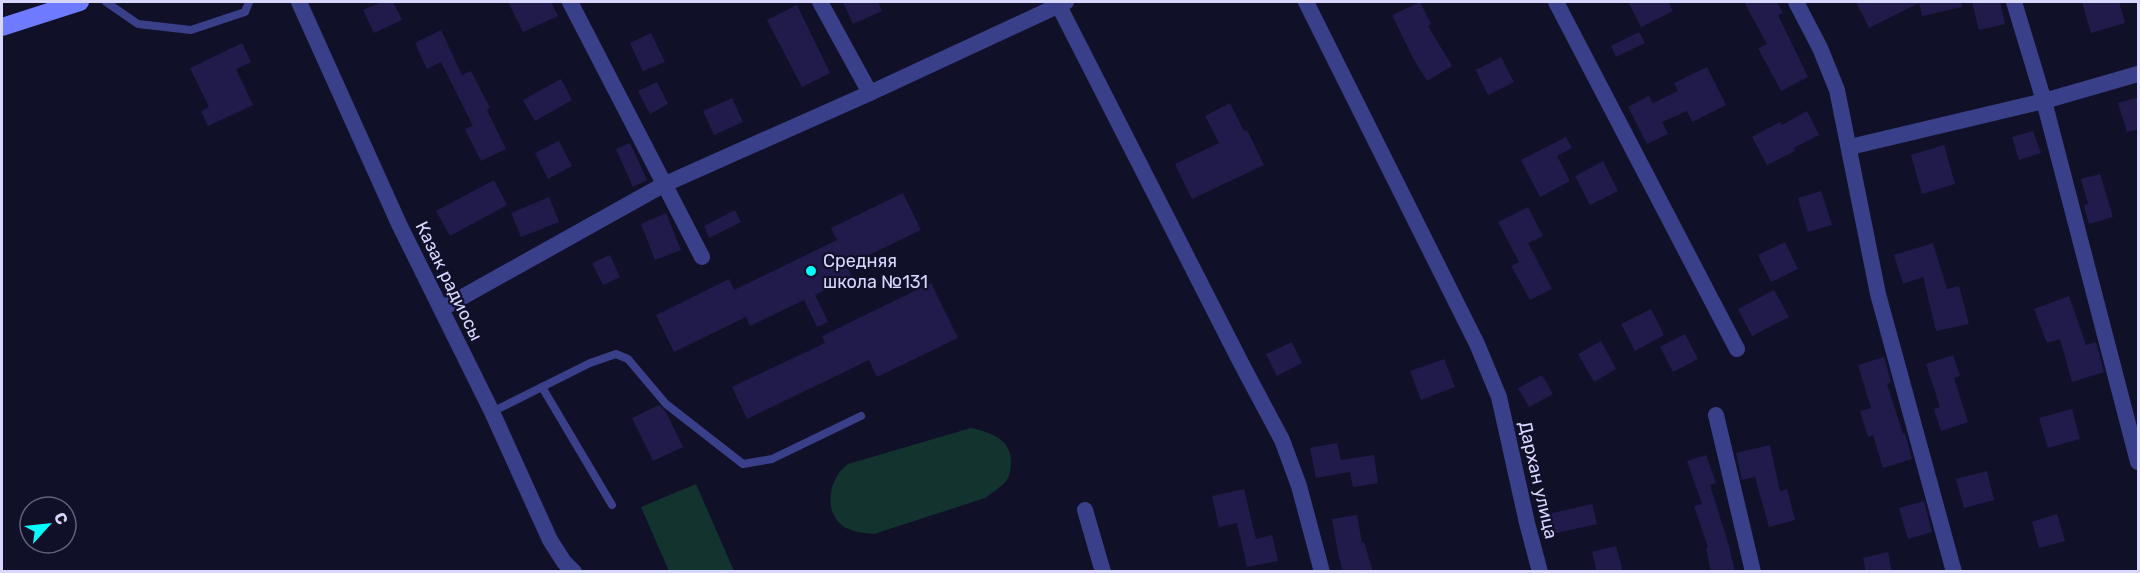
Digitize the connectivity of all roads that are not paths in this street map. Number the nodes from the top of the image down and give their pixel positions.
1 (80, 2) edge
2 (106, 2) edge
3 (249, 2) edge
4 (298, 2) edge
5 (570, 2) edge
6 (820, 2) edge
7 (1306, 2) edge
8 (1556, 2) edge
9 (1796, 2) edge
10 (2014, 2) edge
11 (1060, 3) edge
12 (2, 27) edge
13 (2139, 74) edge
14 (870, 93) junction
15 (2044, 101) junction
16 (1850, 147) junction
17 (663, 184) junction
18 (702, 257) dead end
19 (441, 309) junction
20 (1737, 349) dead end
21 (542, 387) junction
22 (492, 412) junction
23 (1716, 415) dead end
24 (861, 416) dead end
25 (2139, 462) edge
26 (612, 505) dead end
27 (1085, 510) dead end
28 (574, 572) edge
29 (1103, 572) edge
30 (1322, 572) edge
31 (1540, 572) edge
32 (1753, 572) edge
33 (1954, 572) edge

1 - 12 main road
2 - 3 lane
4 - 19 street, Казак радиосы
5 - 17 street
6 - 14 street
7 - 31 street, Дархан улица
8 - 20 street
9 - 16 street
10 - 15 street
11 - 14 street
11 - 30 street
13 - 15 street
14 - 17 street
15 - 16 street
15 - 25 street
16 - 33 street
17 - 18 street
17 - 19 street
19 - 22 street, Казак радиосы
21 - 22 lane
21 - 24 lane
21 - 26 lane
22 - 28 street, Казак радиосы
23 - 32 street
27 - 29 street

